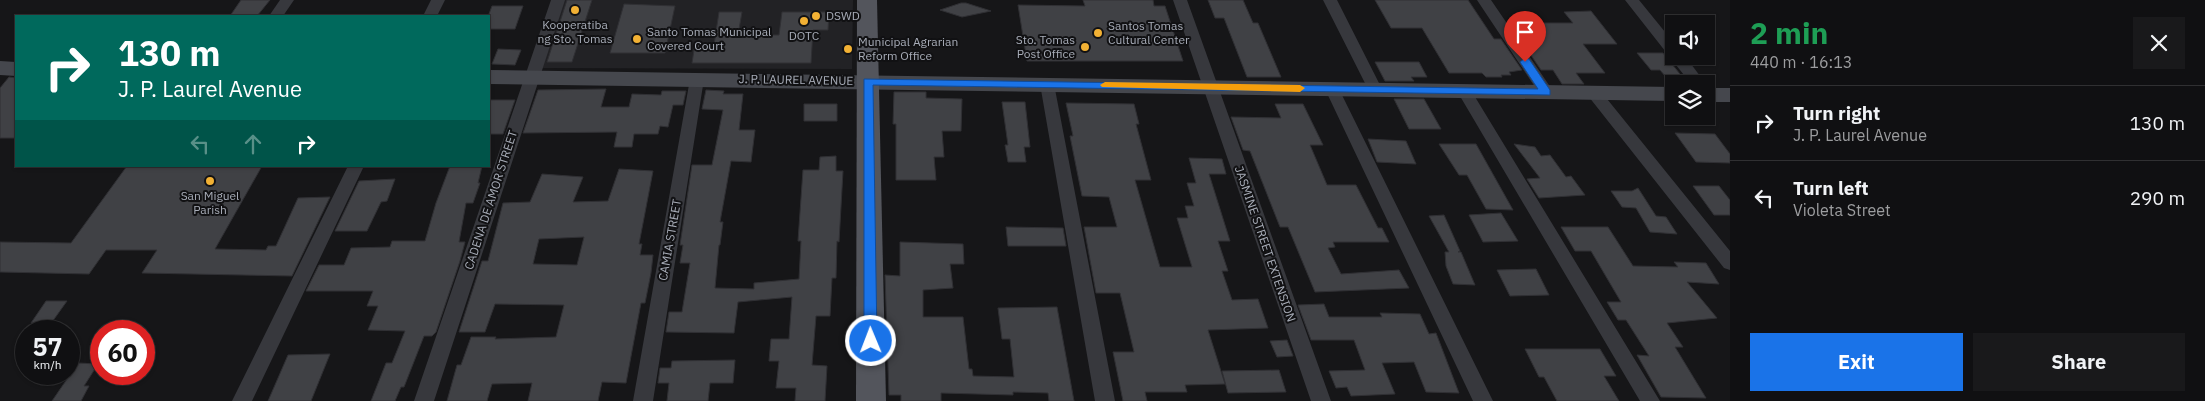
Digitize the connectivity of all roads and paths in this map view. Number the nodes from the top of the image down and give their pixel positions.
1 (287, 0) edge
2 (438, 0) edge
3 (558, 0) edge
4 (867, 0) edge
5 (1180, 0) edge
6 (1330, 0) edge
7 (1484, 0) edge
8 (1632, 0) edge
9 (277, 15) edge
10 (430, 15) edge
11 (1665, 42) edge
12 (1684, 65) edge
13 (0, 68) edge
14 (15, 69) edge
15 (1692, 75) edge
16 (490, 77) edge
17 (532, 78) junction
18 (697, 79) junction
19 (868, 81) junction
20 (1047, 84) junction
21 (1210, 87) junction
22 (1332, 89) junction
23 (1375, 89) junction
24 (1464, 91) junction
25 (1546, 92) junction
26 (1594, 93) junction
27 (1715, 93) edge
28 (1665, 94) edge
29 (1730, 95) edge
30 (356, 167) edge
31 (1730, 263) edge
32 (242, 401) edge
33 (424, 401) edge
34 (643, 401) edge
35 (871, 401) edge
36 (1105, 401) edge
37 (1321, 401) edge
38 (1483, 401) edge
39 (1650, 401) edge

1 - 9 street
2 - 10 street
3 - 17 street, CADENA DE AMOR STREET
4 - 19 main road
5 - 21 street, JASMINE STREET EXTENSION
6 - 23 street
7 - 25 street
8 - 11 street
12 - 15 street
13 - 14 street
16 - 17 street, J. P. LAUREL AVENUE
17 - 18 street, J. P. LAUREL AVENUE
17 - 33 street, CADENA DE AMOR STREET
18 - 19 street, J. P. LAUREL AVENUE
18 - 34 street, CAMIA STREET
19 - 20 street, J. P. LAUREL AVENUE
19 - 35 main road
20 - 21 street, J. P. LAUREL AVENUE
20 - 36 street
21 - 22 street, J. P. LAUREL AVENUE
21 - 37 street, JASMINE STREET EXTENSION
22 - 23 street, J. P. LAUREL AVENUE
22 - 38 street
23 - 24 street, J. P. LAUREL AVENUE
24 - 25 street, J. P. LAUREL AVENUE
24 - 39 street
25 - 26 street, J. P. LAUREL AVENUE
26 - 28 street, J. P. LAUREL AVENUE
26 - 31 street
27 - 29 street
30 - 32 street

